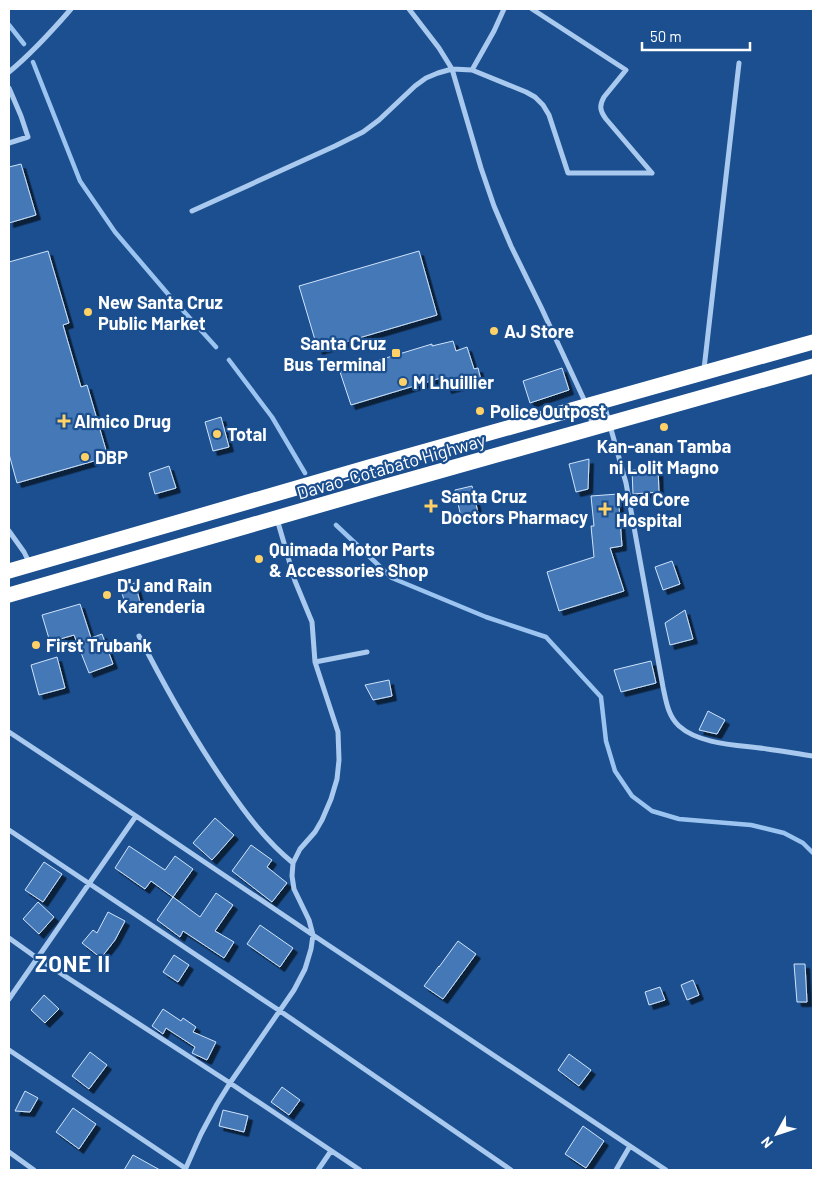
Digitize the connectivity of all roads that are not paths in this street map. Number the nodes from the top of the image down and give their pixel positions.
1 (71, 9) edge
2 (409, 9) edge
3 (504, 9) edge
4 (532, 9) edge
5 (739, 63) dead end
6 (452, 69) junction
7 (472, 70) junction
8 (9, 72) edge
9 (9, 88) edge
10 (9, 143) edge
11 (192, 211) dead end
12 (813, 342) edge
13 (813, 366) edge
14 (704, 372) junction
15 (604, 401) junction
16 (587, 406) junction
17 (610, 424) junction
18 (593, 429) junction
19 (276, 518) junction
20 (9, 531) edge
21 (148, 531) junction
22 (155, 553) junction
23 (60, 556) junction
24 (30, 564) junction
25 (9, 571) edge
26 (67, 579) junction
27 (9, 595) edge
28 (139, 636) dead end
29 (367, 652) dead end
30 (315, 662) junction
31 (9, 732) edge
32 (813, 756) edge
33 (136, 816) junction
34 (9, 830) edge
35 (293, 863) junction
36 (89, 884) junction
37 (313, 935) junction
38 (9, 938) edge
39 (37, 958) junction
40 (9, 999) edge
41 (280, 1011) junction
42 (9, 1050) edge
43 (230, 1083) junction
44 (630, 1146) junction
45 (331, 1151) junction
46 (9, 1152) edge
47 (185, 1169) edge
48 (34, 1170) edge
49 (318, 1170) edge
50 (360, 1170) edge
51 (511, 1170) edge
52 (616, 1170) edge
53 (666, 1170) edge

1 - 8 street
2 - 6 street
3 - 7 street
4 - 7 street
5 - 14 street
6 - 7 street
6 - 11 street
6 - 16 street
9 - 10 street
12 - 14 highway, Davao-Cotabato Highway
13 - 17 highway, Davao-Cotabato Highway
14 - 15 highway, Davao-Cotabato Highway
15 - 16 highway, Davao-Cotabato Highway
15 - 17 street
16 - 18 street
16 - 21 highway, Davao-Cotabato Highway
17 - 18 highway, Davao-Cotabato Highway
17 - 32 street
18 - 19 highway, Davao-Cotabato Highway
19 - 22 highway, Davao-Cotabato Highway
19 - 30 street
20 - 24 street
21 - 22 highway
21 - 23 highway, Davao-Cotabato Highway
22 - 26 highway, Davao-Cotabato Highway
23 - 24 highway, Davao-Cotabato Highway
23 - 26 highway
24 - 25 highway, Davao-Cotabato Highway
26 - 27 highway, Davao-Cotabato Highway
28 - 35 street
29 - 30 street
30 - 35 street
31 - 33 street
33 - 36 street
33 - 37 street
34 - 36 street
35 - 37 street
36 - 39 street
36 - 41 street
37 - 41 street
37 - 44 street
38 - 39 street
39 - 40 street
39 - 43 street
41 - 43 street
41 - 51 street
42 - 47 street
43 - 45 street
43 - 47 street
44 - 52 street
44 - 53 street
45 - 49 street
45 - 50 street
46 - 48 street

